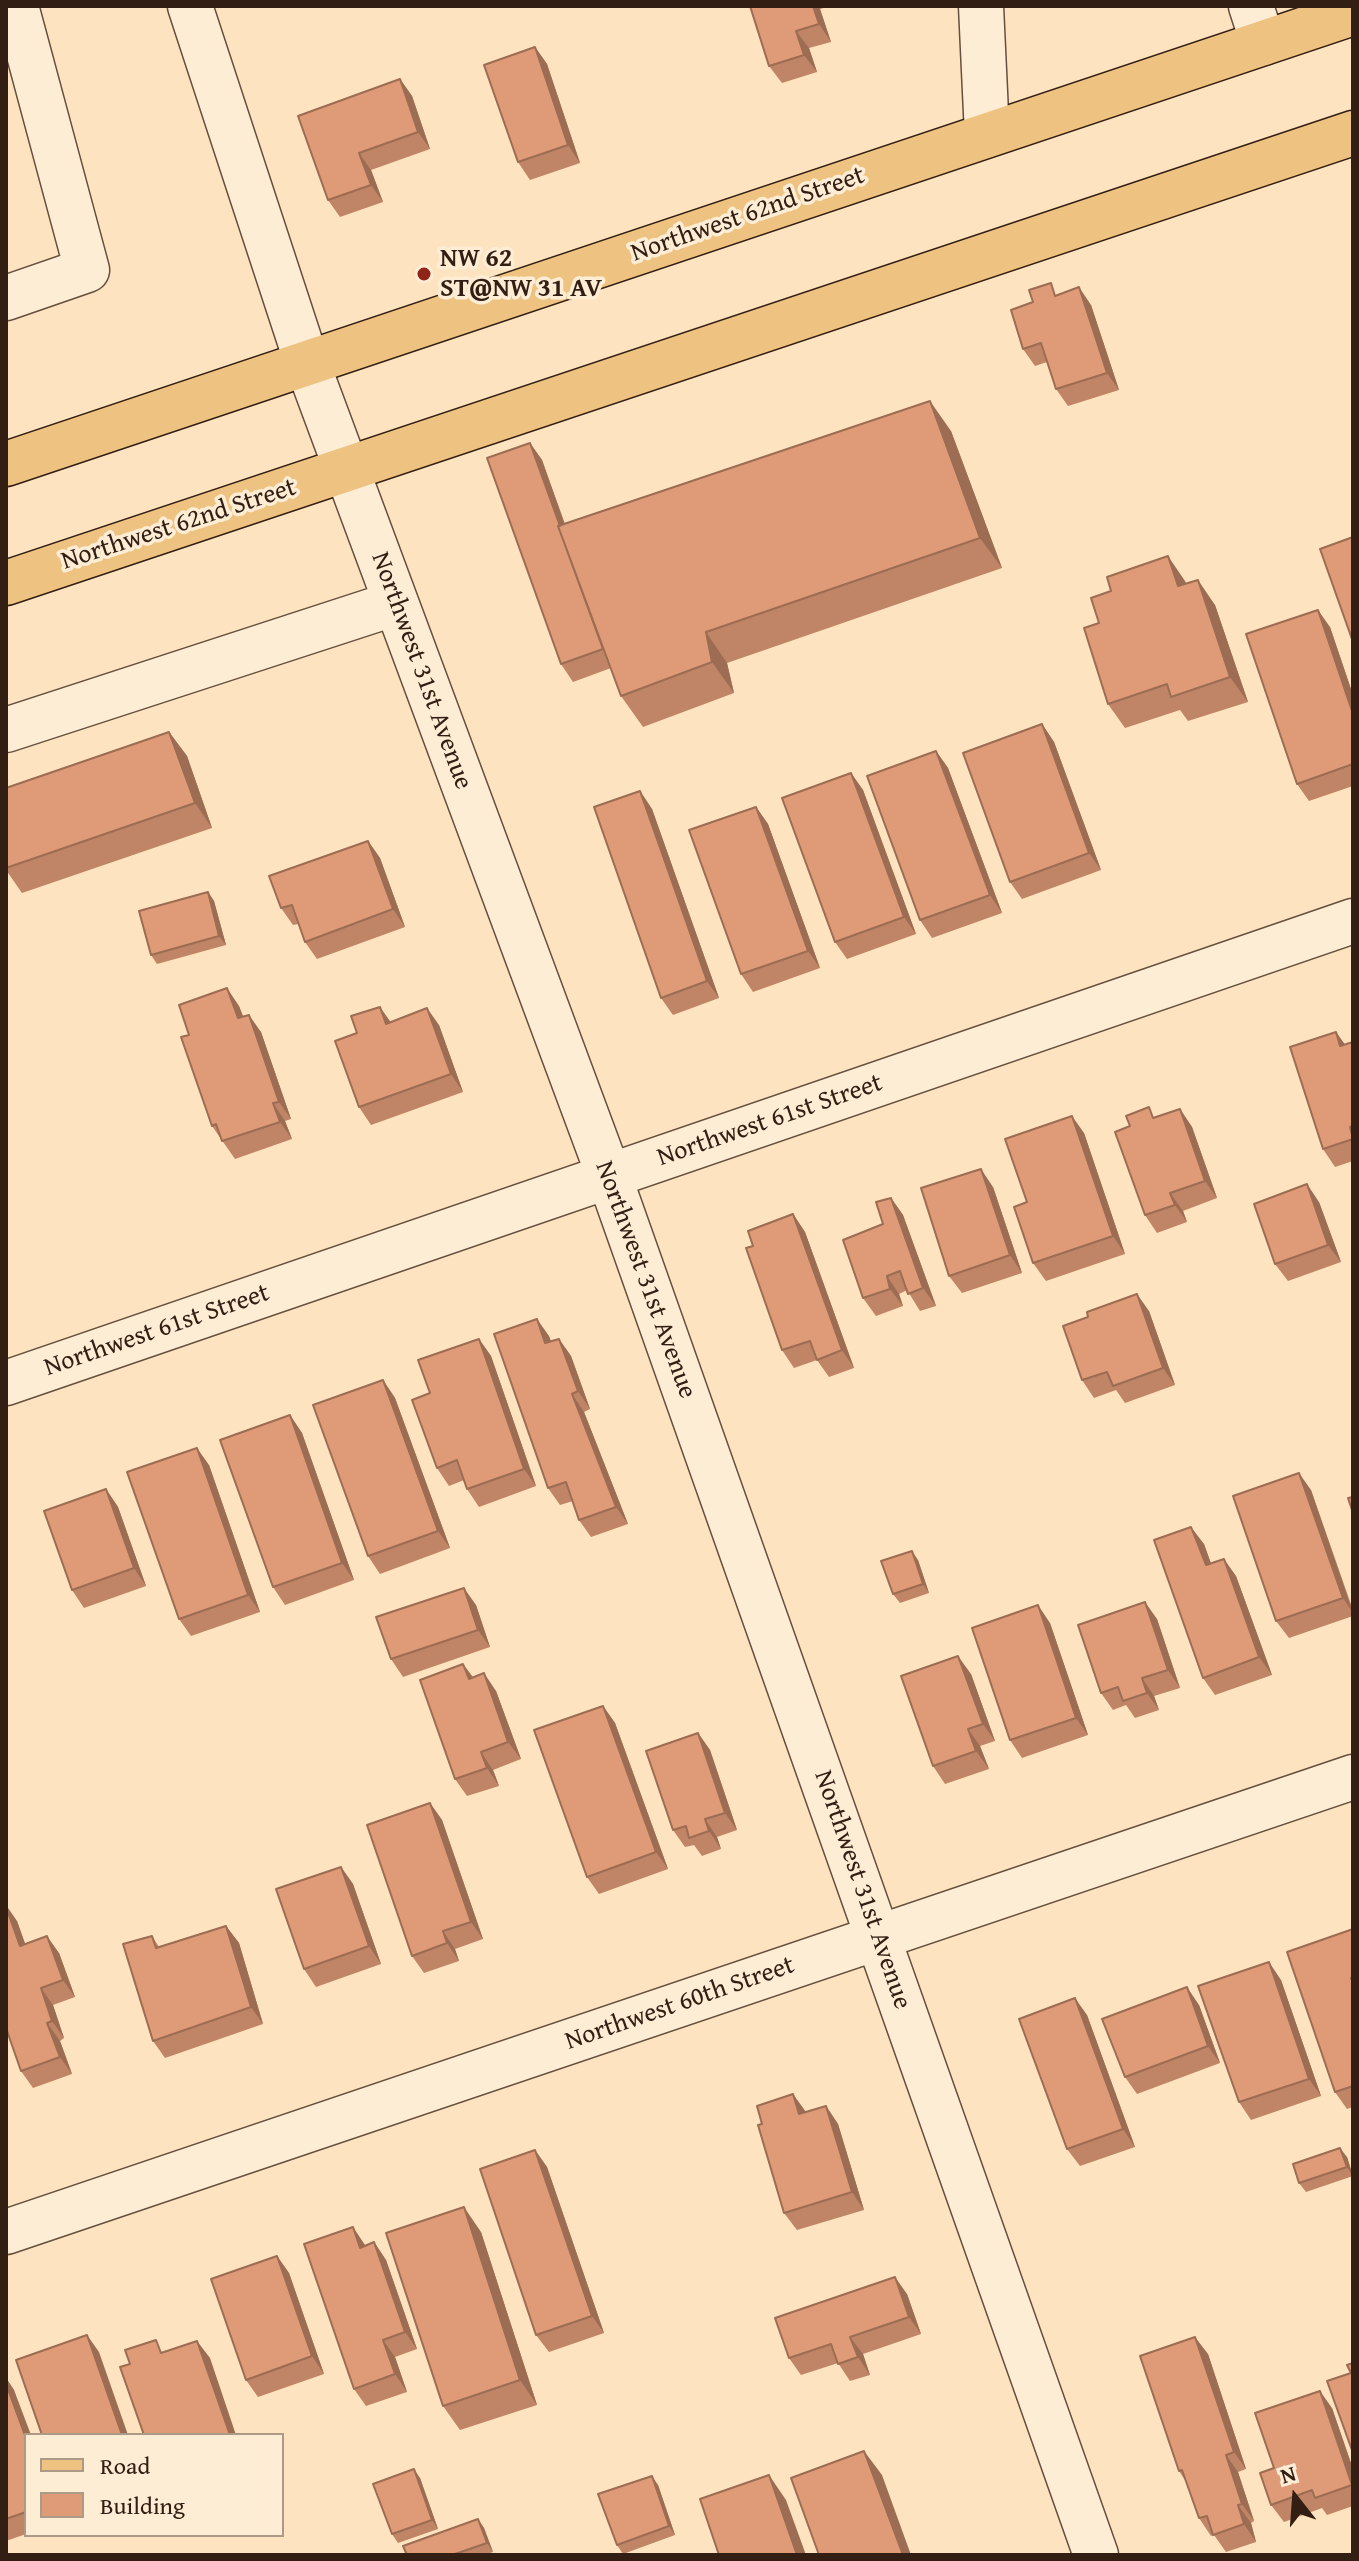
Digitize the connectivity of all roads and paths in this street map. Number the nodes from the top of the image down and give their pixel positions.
1 (16, 6) edge
2 (190, 6) edge
3 (981, 6) edge
4 (1353, 13) edge
5 (1257, 24) edge
6 (1353, 133) edge
7 (987, 135) junction
8 (6, 298) edge
9 (307, 363) junction
10 (6, 464) edge
11 (346, 469) junction
12 (6, 583) edge
13 (396, 603) junction
14 (6, 730) edge
15 (1353, 921) edge
16 (609, 1176) junction
17 (6, 1383) edge
18 (1353, 1777) edge
19 (878, 1937) junction
20 (6, 2232) edge
21 (1096, 2555) edge

1 - 8 street
2 - 9 street, Northwest 31st Avenue
3 - 7 street
4 - 5 main road, Northwest 62nd Street
5 - 7 main road, Northwest 62nd Street
6 - 11 main road, Northwest 62nd Street
7 - 9 main road, Northwest 62nd Street
9 - 10 main road, Northwest 62nd Street
9 - 11 street, Northwest 31st Avenue
11 - 12 main road, Northwest 62nd Street
11 - 13 street, Northwest 31st Avenue
13 - 14 street
13 - 16 street, Northwest 31st Avenue
15 - 16 street, Northwest 61st Street
16 - 17 street, Northwest 61st Street
16 - 19 street, Northwest 31st Avenue
18 - 19 street, Northwest 60th Street
19 - 20 street, Northwest 60th Street
19 - 21 street, Northwest 31st Avenue

